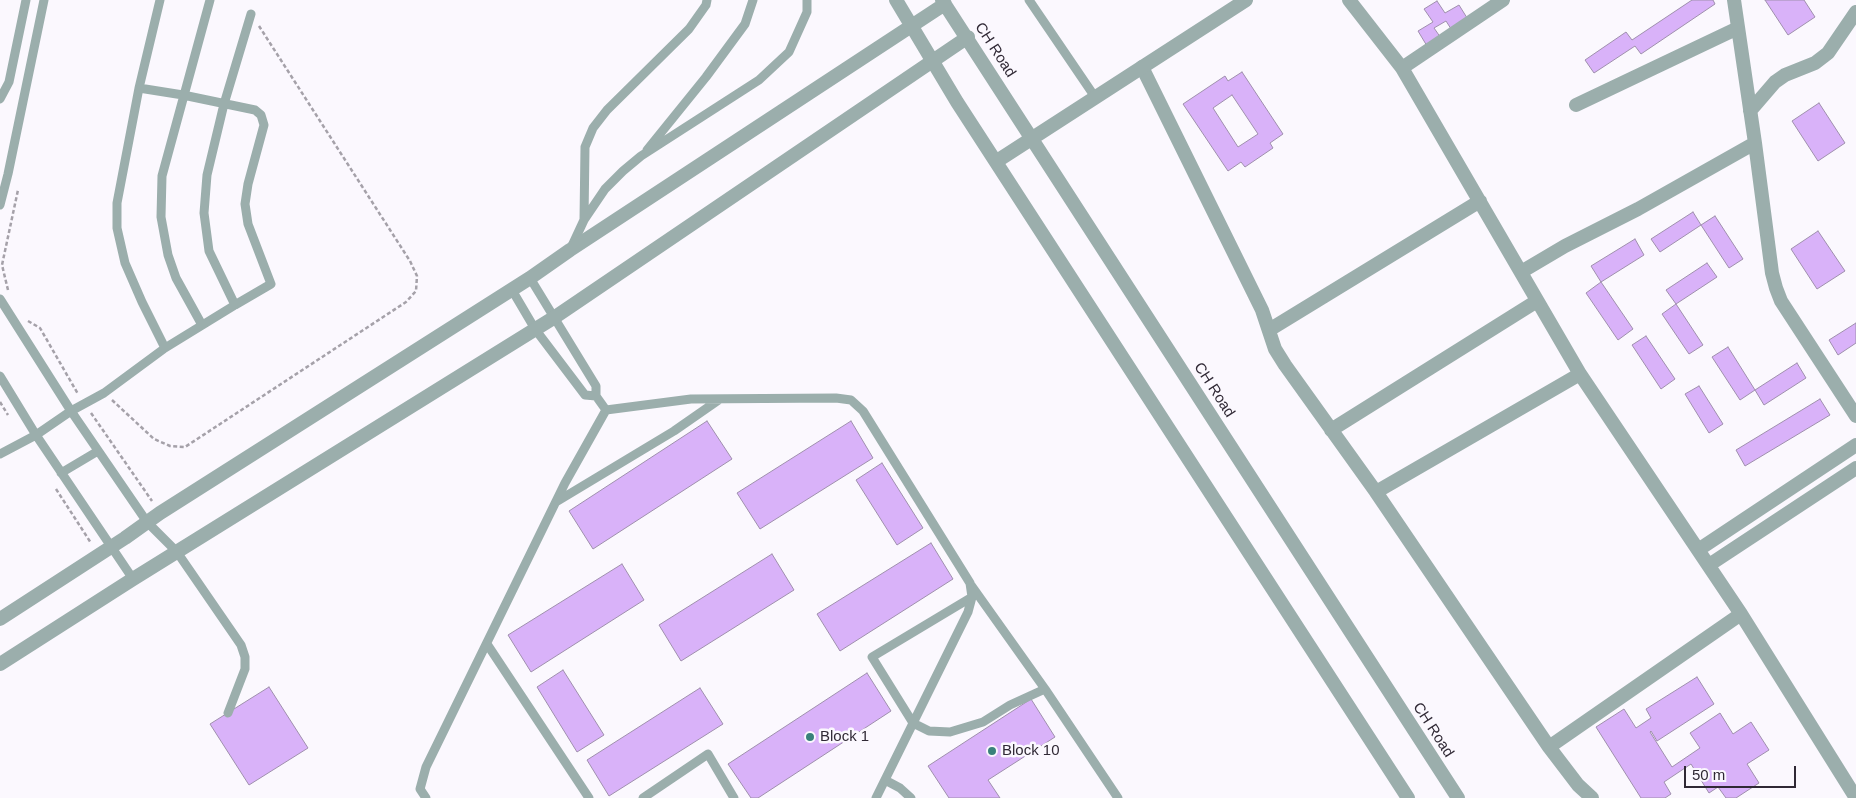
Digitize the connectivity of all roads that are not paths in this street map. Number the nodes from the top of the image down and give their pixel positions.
1 (26, 0) edge
2 (44, 0) edge
3 (160, 0) edge
4 (210, 0) edge
5 (707, 0) edge
6 (752, 0) edge
7 (807, 0) edge
8 (896, 0) edge
9 (1029, 0) edge
10 (1246, 0) edge
11 (1349, 0) edge
12 (1503, 0) edge
13 (1734, 0) edge
14 (943, 2) edge
15 (1856, 12) edge
16 (251, 14) road end
17 (912, 25) junction
18 (1738, 28) junction
19 (968, 37) junction
20 (931, 62) junction
21 (1142, 67) junction
22 (1402, 68) junction
23 (139, 88) junction
24 (184, 95) junction
25 (1096, 97) junction
26 (0, 99) edge
27 (224, 104) junction
28 (1576, 105) dead end
29 (1750, 112) junction
30 (1032, 138) junction
31 (1755, 143) junction
32 (641, 156) junction
33 (997, 161) junction
34 (1480, 201) junction
35 (0, 205) edge
36 (584, 220) junction
37 (570, 250) junction
38 (1521, 272) junction
39 (530, 278) junction
40 (512, 290) junction
41 (0, 299) edge
42 (1537, 301) junction
43 (234, 305) junction
44 (555, 317) junction
45 (202, 325) junction
46 (535, 329) junction
47 (1269, 330) junction
48 (165, 348) junction
49 (1580, 374) junction
50 (0, 376) edge
51 (596, 396) junction
52 (720, 399) junction
53 (606, 410) junction
54 (71, 411) junction
55 (1856, 416) edge
56 (1331, 430) junction
57 (36, 435) junction
58 (1856, 445) edge
59 (98, 451) junction
60 (0, 454) edge
61 (1856, 468) edge
62 (61, 473) junction
63 (1376, 492) junction
64 (556, 502) junction
65 (147, 522) junction
66 (112, 547) junction
67 (1698, 550) junction
68 (177, 552) junction
69 (1708, 565) junction
70 (132, 579) junction
71 (970, 583) junction
72 (972, 596) junction
73 (1741, 614) junction
74 (0, 619) edge
75 (488, 644) junction
76 (0, 664) edge
77 (1045, 689) junction
78 (228, 713) dead end
79 (913, 723) junction
80 (1549, 747) junction
81 (885, 780) junction
82 (426, 798) edge
83 (589, 798) edge
84 (643, 798) edge
85 (734, 798) edge
86 (876, 798) edge
87 (912, 798) edge
88 (1118, 798) edge
89 (1408, 798) edge
90 (1458, 798) edge
91 (1592, 798) edge
92 (1856, 798) edge

1 - 26 lane
2 - 35 lane
3 - 23 lane
4 - 24 lane
5 - 36 lane
6 - 32 lane
7 - 32 lane
8 - 17 street
9 - 25 lane
10 - 21 street
11 - 22 street
12 - 22 street
13 - 18 street
14 - 17 street
14 - 19 street, CH Road
15 - 29 street
16 - 27 lane
17 - 20 street
17 - 37 street
18 - 28 street
18 - 29 street
19 - 20 street
19 - 30 street, CH Road
20 - 33 street
20 - 44 street
21 - 25 street
21 - 47 street
22 - 34 street
23 - 24 lane
23 - 48 lane
24 - 27 lane
24 - 45 lane
25 - 30 street
27 - 43 lane
27 - 43 lane
29 - 31 street
30 - 33 street
30 - 90 street, CH Road
31 - 38 street
31 - 55 street
32 - 36 lane
33 - 89 street
34 - 38 street
34 - 47 street
36 - 37 lane
37 - 39 street
38 - 42 street
39 - 40 street
39 - 44 lane
40 - 46 lane
40 - 65 street
41 - 54 lane
42 - 49 street
42 - 56 street
43 - 45 lane
44 - 46 street
44 - 51 lane
45 - 48 lane
46 - 51 lane
46 - 68 street
47 - 56 street
48 - 54 lane
49 - 63 street
49 - 67 street
50 - 57 lane
51 - 53 lane
52 - 53 lane
52 - 64 lane
52 - 71 lane
53 - 64 lane
54 - 57 lane
54 - 59 lane
56 - 63 street
57 - 60 lane
57 - 62 lane
58 - 67 street
59 - 62 lane
59 - 65 lane
61 - 69 street
62 - 66 lane
63 - 80 street
64 - 75 lane
65 - 66 street
65 - 68 lane
66 - 70 lane
66 - 74 street
67 - 69 street
68 - 70 street
68 - 78 lane
69 - 73 street
70 - 76 street
71 - 72 lane
71 - 77 lane
72 - 79 lane
72 - 79 lane
73 - 80 street
73 - 92 street
75 - 82 lane
75 - 83 lane
77 - 79 lane
77 - 88 lane
79 - 81 lane
80 - 91 street
81 - 86 lane
81 - 87 lane
84 - 85 lane

